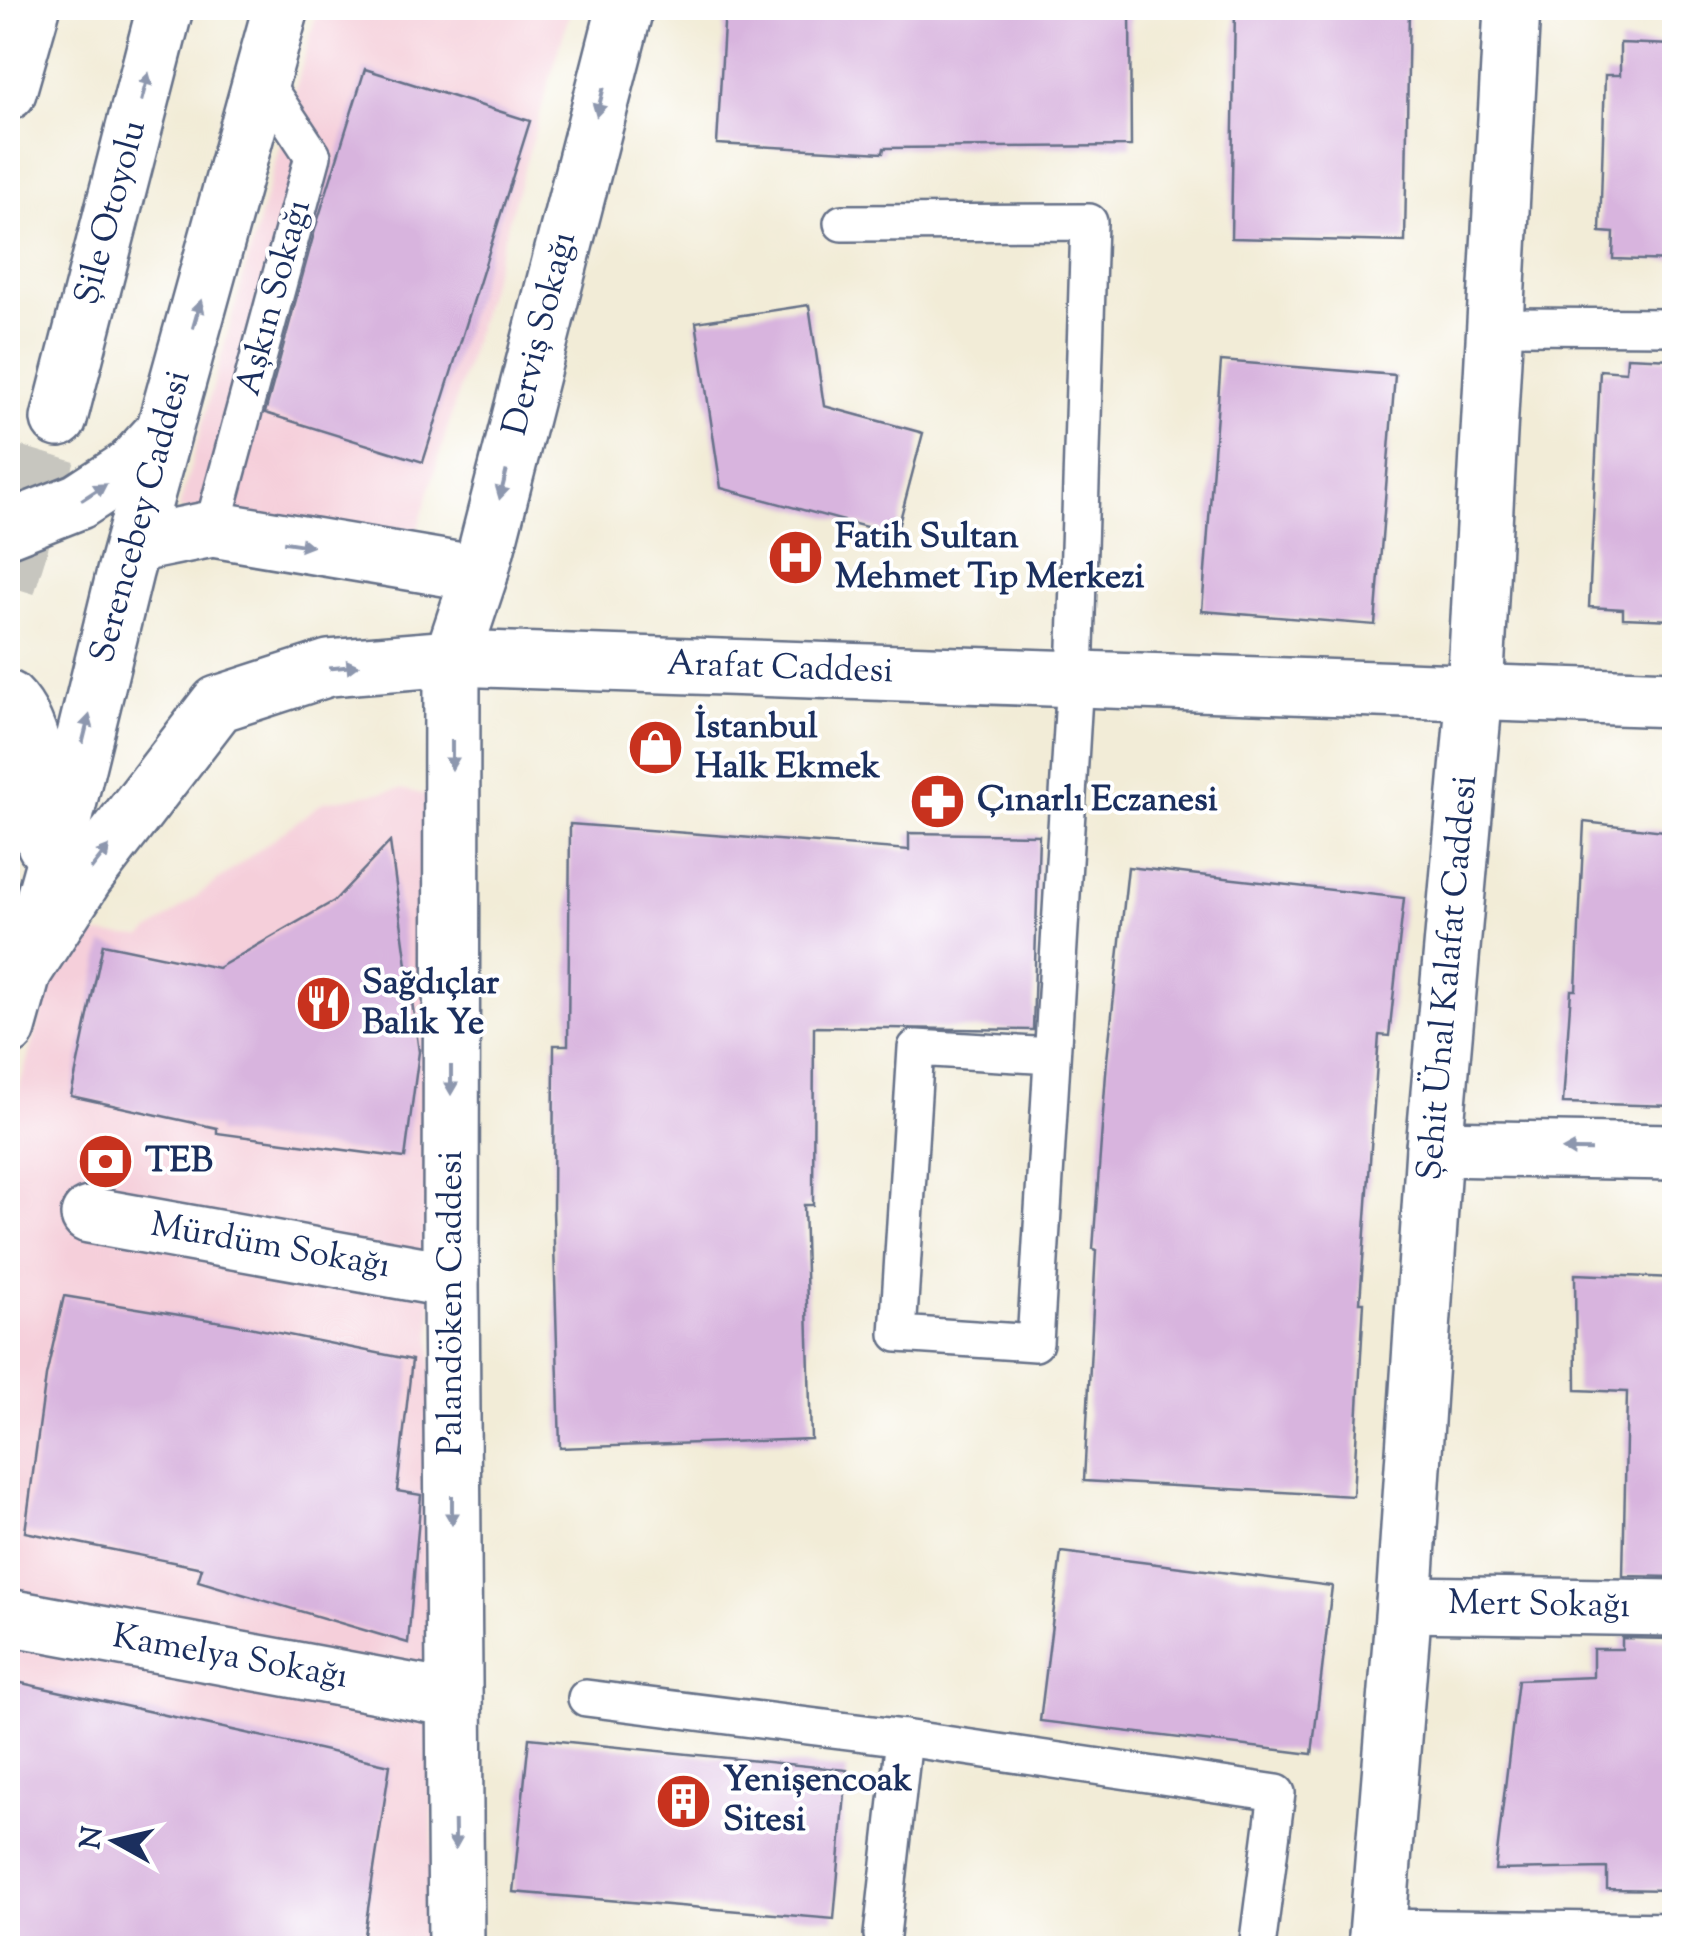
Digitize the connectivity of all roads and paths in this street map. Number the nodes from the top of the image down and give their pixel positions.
1 (32, 8) edge
2 (165, 8) edge
3 (281, 8) edge
4 (625, 8) edge
5 (1512, 8) edge
6 (262, 79) junction
7 (8, 92) edge
8 (842, 222) dead end
9 (1495, 326) junction
10 (1674, 326) edge
11 (58, 419) tunnel mouth
12 (165, 430) junction
13 (8, 529) edge
14 (212, 529) junction
15 (133, 545) junction
16 (480, 574) junction
17 (452, 658) junction
18 (1075, 679) junction
19 (1474, 692) junction
20 (8, 699) edge
21 (1674, 699) edge
22 (46, 892) junction
23 (26, 968) junction
24 (8, 1028) edge
25 (1052, 1056) junction
26 (1434, 1148) junction
27 (1674, 1152) edge
28 (89, 1215) dead end
29 (451, 1280) junction
30 (1404, 1604) junction
31 (1674, 1608) edge
32 (8, 1617) edge
33 (586, 1698) dead end
34 (453, 1699) junction
35 (904, 1738) junction
36 (882, 1935) dead end
37 (1674, 1941) edge
38 (1376, 1943) edge
39 (456, 1948) edge
40 (1257, 1948) edge

1 - 7 main road
11 -> 2 main road, Şile Otoyolu
3 - 6 main road, Serencebey Caddesi
4 -> 16 main road, Derviş Sokağı
5 - 9 main road, Şehit Ünal Kalafat Caddesi
12 -> 6 main road, Serencebey Caddesi
6 - 14 lane, Aşkın Sokağı
8 - 18 lane
9 - 10 lane
9 - 19 main road, Şehit Ünal Kalafat Caddesi
13 -> 12 main road
12 - 15 main road, Serencebey Caddesi
14 - 15 main road
14 -> 16 main road
22 -> 15 main road, Serencebey Caddesi
16 - 17 main road, Derviş Sokağı
17 - 18 main road, Arafat Caddesi
23 -> 17 main road, Arafat Caddesi
17 -> 29 main road, Palandöken Caddesi
18 - 19 main road, Arafat Caddesi
18 - 25 lane
19 - 21 main road, Arafat Caddesi
19 - 26 main road, Şehit Ünal Kalafat Caddesi
20 - 22 main road
22 - 23 main road, Serencebey Caddesi
23 - 24 main road, Serencebey Caddesi
25 - 25 lane
27 -> 26 main road
26 - 30 main road, Şehit Ünal Kalafat Caddesi
28 - 29 main road, Mürdüm Sokağı
29 -> 34 main road, Palandöken Caddesi
30 - 31 main road, Mert Sokağı
30 - 38 main road, Şehit Ünal Kalafat Caddesi
32 - 34 main road, Kamelya Sokağı
33 - 35 lane
34 -> 39 main road, Palandöken Caddesi
35 - 36 lane
35 - 40 lane
37 - 38 main road

